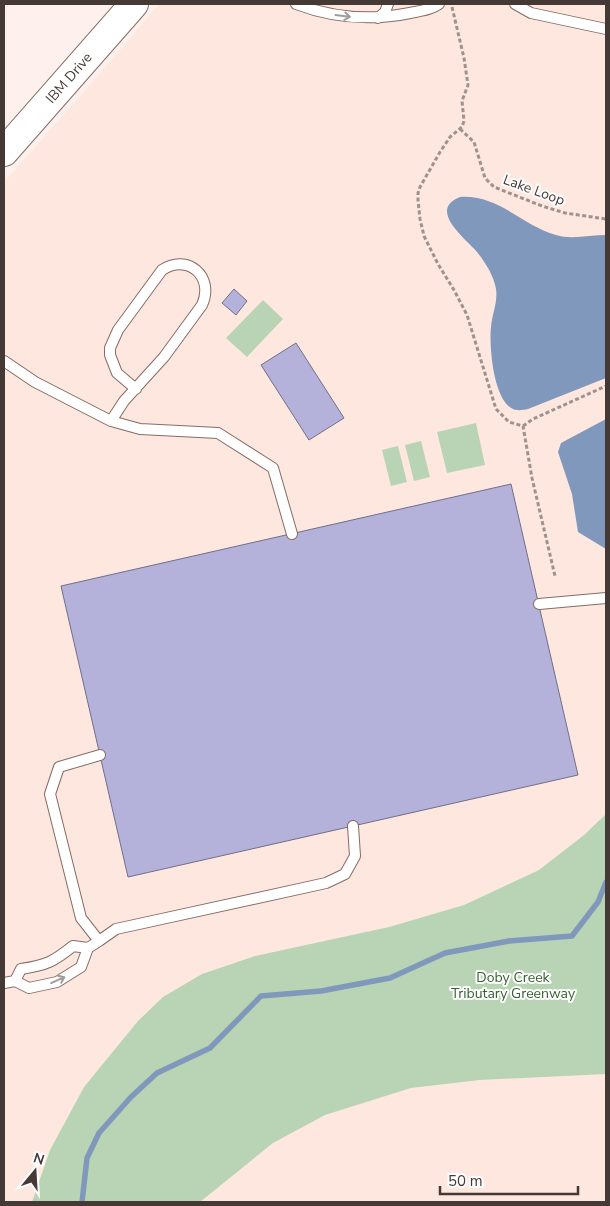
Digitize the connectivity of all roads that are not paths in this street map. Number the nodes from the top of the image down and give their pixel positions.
1 (134, 4) edge
2 (296, 4) edge
3 (388, 4) edge
4 (439, 4) edge
5 (514, 4) edge
6 (378, 18) junction
7 (606, 30) edge
8 (4, 152) edge
9 (4, 360) edge
10 (136, 389) junction
11 (112, 421) junction
12 (292, 534) dead end
13 (606, 598) edge
14 (539, 604) dead end
15 (100, 755) dead end
16 (353, 826) dead end
17 (99, 941) junction
18 (88, 948) junction
19 (15, 980) junction
20 (4, 982) edge

1 - 8 street, IBM Drive
2 -> 6 lane
3 - 6 lane
4 - 6 lane
5 - 7 lane
9 - 11 lane
10 - 10 lane
10 - 11 lane
11 - 12 lane
13 - 14 lane
15 - 17 lane
16 - 17 lane
17 - 18 lane
18 - 19 lane
19 -> 18 lane
19 - 20 lane

